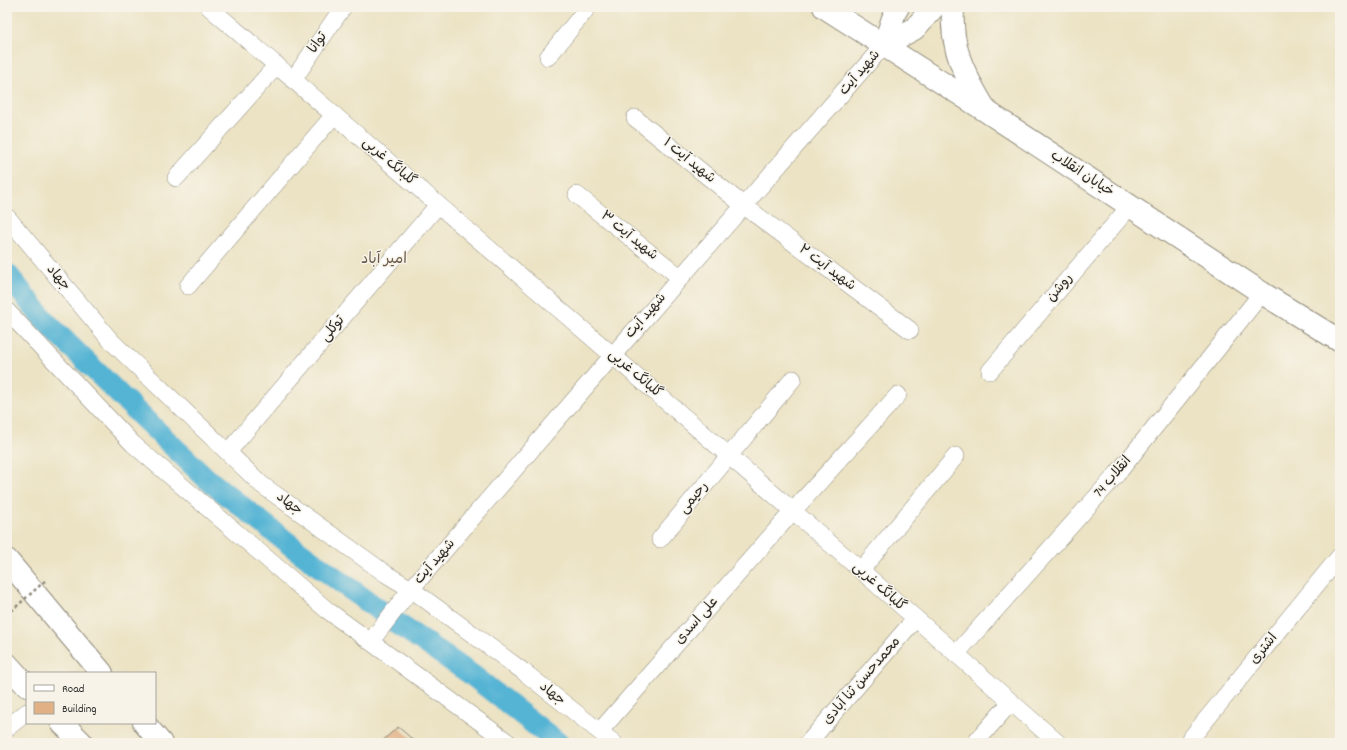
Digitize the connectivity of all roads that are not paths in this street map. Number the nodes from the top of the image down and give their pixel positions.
1 (209, 7) edge
2 (343, 7) edge
3 (588, 7) edge
4 (824, 7) edge
5 (898, 7) edge
6 (934, 7) edge
7 (953, 7) edge
8 (884, 45) junction
9 (548, 57) dead end
10 (277, 65) junction
11 (293, 80) junction
12 (986, 111) junction
13 (334, 115) junction
14 (635, 118) dead end
15 (176, 178) dead end
16 (577, 195) dead end
17 (438, 205) junction
18 (743, 205) junction
19 (1130, 206) junction
20 (7, 217) edge
21 (680, 277) junction
22 (188, 286) dead end
23 (1262, 293) junction
24 (7, 311) edge
25 (910, 330) dead end
26 (1340, 341) edge
27 (612, 355) junction
28 (990, 371) dead end
29 (792, 379) dead end
30 (898, 395) dead end
31 (228, 452) junction
32 (729, 456) junction
33 (956, 456) dead end
34 (793, 511) junction
35 (660, 539) dead end
36 (1340, 556) edge
37 (7, 560) edge
38 (861, 570) junction
39 (411, 589) junction
40 (915, 619) junction
41 (371, 641) junction
42 (956, 654) junction
43 (7, 664) edge
44 (101, 672) edge
45 (26, 685) edge
46 (1011, 702) junction
47 (26, 713) edge
48 (63, 724) edge
49 (145, 724) edge
50 (7, 728) edge
51 (600, 731) junction
52 (82, 743) edge
53 (161, 743) edge
54 (510, 743) edge
55 (614, 743) edge
56 (808, 743) edge
57 (975, 743) edge
58 (1058, 743) edge
59 (1188, 743) edge

1 - 10 street, گلبانگ غربی
2 - 11 street, توانا
3 - 9 street
4 - 8 main road, خیابان انقلاب
5 - 8 main road
6 - 8 main road
7 - 12 main road
8 - 12 main road, خیابان انقلاب
8 - 18 street, شهید آیت
10 - 11 street, گلبانگ غربی
10 - 15 street
11 - 13 street, گلبانگ غربی
12 - 19 main road, خیابان انقلاب
13 - 17 street, گلبانگ غربی
13 - 22 street
14 - 18 street, شهید آیت ۱
16 - 21 street, شهید آیت ۳
17 - 27 street, گلبانگ غربی
17 - 31 street, توکلی
18 - 21 street, شهید آیت
18 - 25 street, شهید آیت ۲
19 - 23 main road, خیابان انقلاب
19 - 28 street, روشن
20 - 31 street, جهاد
21 - 27 street, شهید آیت
23 - 26 main road, خیابان انقلاب
23 - 42 street, انقلاب 74
24 - 41 street
27 - 32 street, گلبانگ غربی
27 - 39 street, شهید آیت
29 - 32 street, رحیمی
30 - 34 street, علی اسدی
31 - 39 street, جهاد
32 - 34 street, گلبانگ غربی
32 - 35 street, رحیمی
33 - 38 street
34 - 38 street, گلبانگ غربی
34 - 51 street, علی اسدی
36 - 59 street, اشتری
37 - 44 main road
38 - 40 street, گلبانگ غربی
39 - 41 street, شهید آیت
39 - 51 street, جهاد
40 - 42 street, گلبانگ غربی
40 - 56 street, محمدحسن ثنا آبادی
41 - 54 street
42 - 46 street, گلبانگ غربی
43 - 45 main road
46 - 57 street
46 - 58 street, گلبانگ غربی
47 - 50 street
48 - 52 main road
49 - 53 main road
51 - 55 street, جهاد

